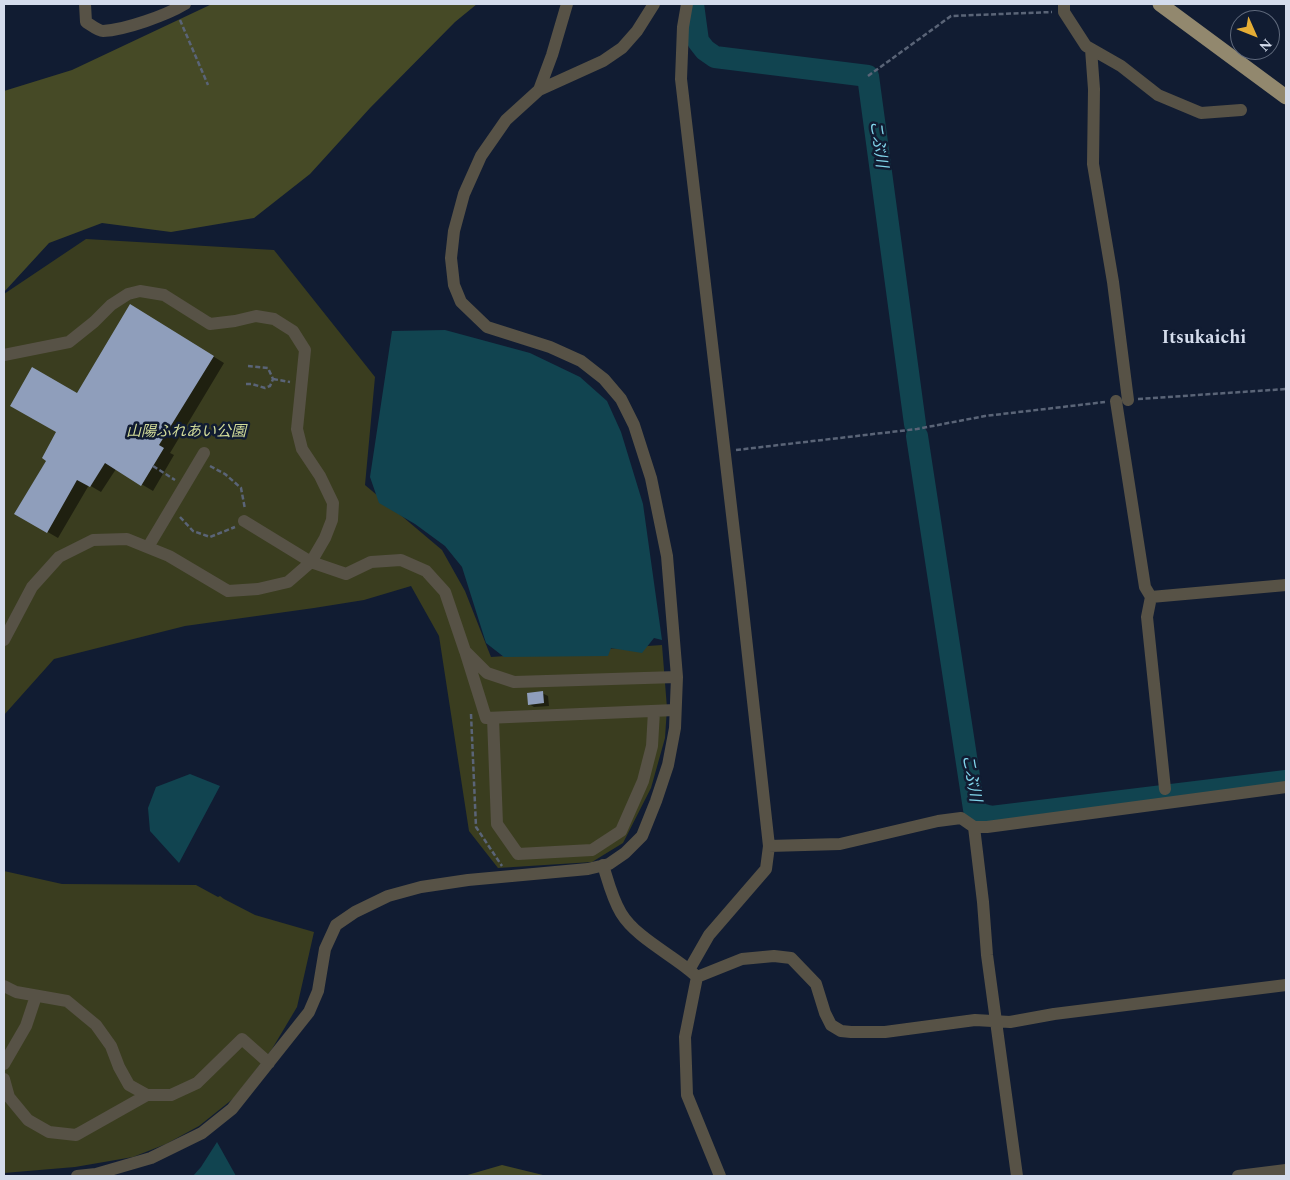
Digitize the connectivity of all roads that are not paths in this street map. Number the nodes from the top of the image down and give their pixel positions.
1 (85, 4) edge
2 (566, 4) edge
3 (654, 4) edge
4 (686, 4) edge
5 (1160, 4) edge
6 (180, 7) edge
7 (1064, 8) edge
8 (1091, 49) junction
9 (539, 90) junction
10 (1286, 97) edge
11 (1241, 110) dead end
12 (4, 355) edge
13 (202, 457) road end
14 (244, 522) road end
15 (148, 547) junction
16 (311, 562) junction
17 (1286, 585) edge
18 (1151, 598) junction
19 (4, 640) edge
20 (466, 651) junction
21 (677, 677) junction
22 (675, 710) junction
23 (654, 711) junction
24 (493, 718) junction
25 (1286, 787) edge
26 (1165, 789) dead end
27 (974, 827) junction
28 (769, 846) junction
29 (518, 854) junction
30 (603, 865) junction
31 (521, 876) junction
32 (693, 974) junction
33 (1286, 985) edge
34 (4, 986) edge
35 (36, 996) junction
36 (995, 1020) junction
37 (269, 1063) junction
38 (4, 1064) edge
39 (4, 1079) edge
40 (148, 1095) junction
41 (1286, 1170) edge
42 (77, 1176) edge
43 (720, 1176) edge
44 (1017, 1176) edge
45 (1238, 1176) edge

1 - 6 street
2 - 9 street
3 - 9 street
4 - 28 street
5 - 10 main road
7 - 8 street
8 - 11 street
8 - 18 street
9 - 21 street
12 - 16 street
13 - 15 street
14 - 16 street
15 - 16 street
15 - 19 street
16 - 20 street
17 - 18 street
18 - 26 street
20 - 21 street
20 - 24 street
21 - 22 street
22 - 23 street
22 - 30 street
23 - 24 street
23 - 29 street
24 - 29 street
25 - 27 street
27 - 28 street
27 - 36 street
28 - 32 street
29 - 31 street
30 - 31 street
30 - 32 street
31 - 37 street
32 - 36 street
32 - 43 street
33 - 36 street
34 - 35 street
35 - 38 street
35 - 40 street
36 - 44 street
37 - 40 street
37 - 42 street
39 - 40 street
41 - 45 street

